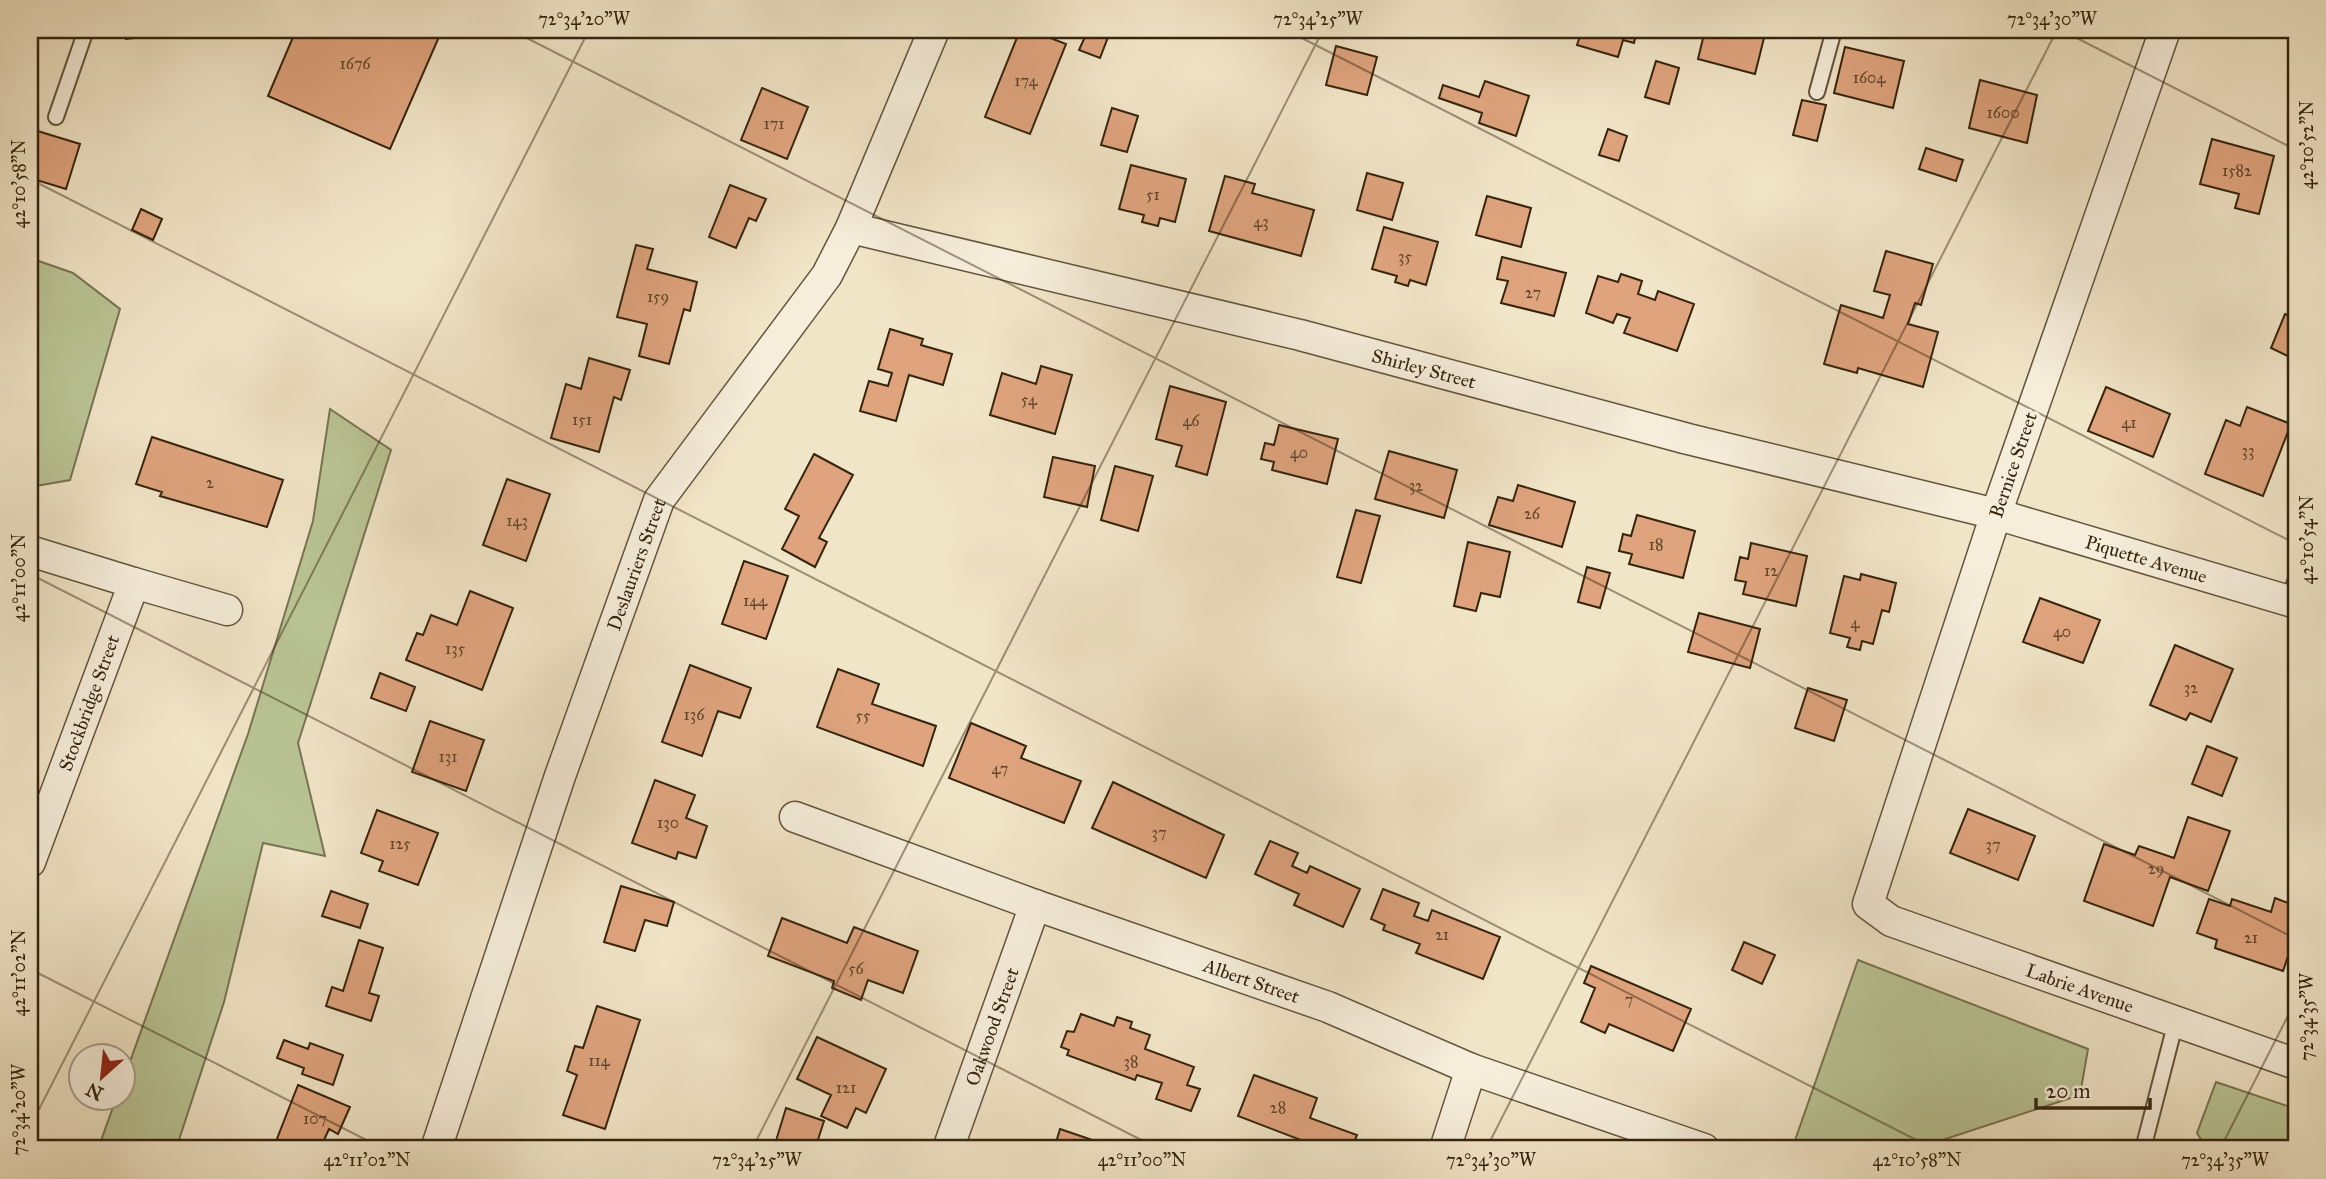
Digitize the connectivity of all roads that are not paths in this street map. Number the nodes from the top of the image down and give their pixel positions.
1 (86, 30) edge
2 (934, 30) edge
3 (1834, 30) edge
4 (2165, 30) edge
5 (1817, 92) dead end
6 (56, 117) dead end
7 (852, 228) junction
8 (1996, 514) junction
9 (30, 551) edge
10 (134, 583) junction
11 (2293, 595) edge
12 (227, 610) dead end
13 (795, 817) dead end
14 (30, 862) edge
15 (1868, 904) joint
16 (1035, 905) junction
17 (2176, 1021) junction
18 (2296, 1064) edge
19 (1471, 1069) junction
20 (436, 1149) edge
21 (948, 1149) edge
22 (1445, 1149) edge
23 (1704, 1149) edge
24 (2143, 1149) edge

1 - 6 lane
2 - 7 street, Deslauriers Street
3 - 5 lane
4 - 8 street, Bernice Street
7 - 8 street, Shirley Street
7 - 20 street, Deslauriers Street
8 - 11 street, Piquette Avenue
8 - 15 street, Bernice Street
9 - 10 street
10 - 12 street
10 - 14 street, Stockbridge Street
13 - 16 street, Albert Street
15 - 17 street, Labrie Avenue
16 - 19 street, Albert Street
16 - 21 street, Oakwood Street
17 - 18 street, Labrie Avenue
17 - 24 lane
19 - 22 street
19 - 23 street, Albert Street

